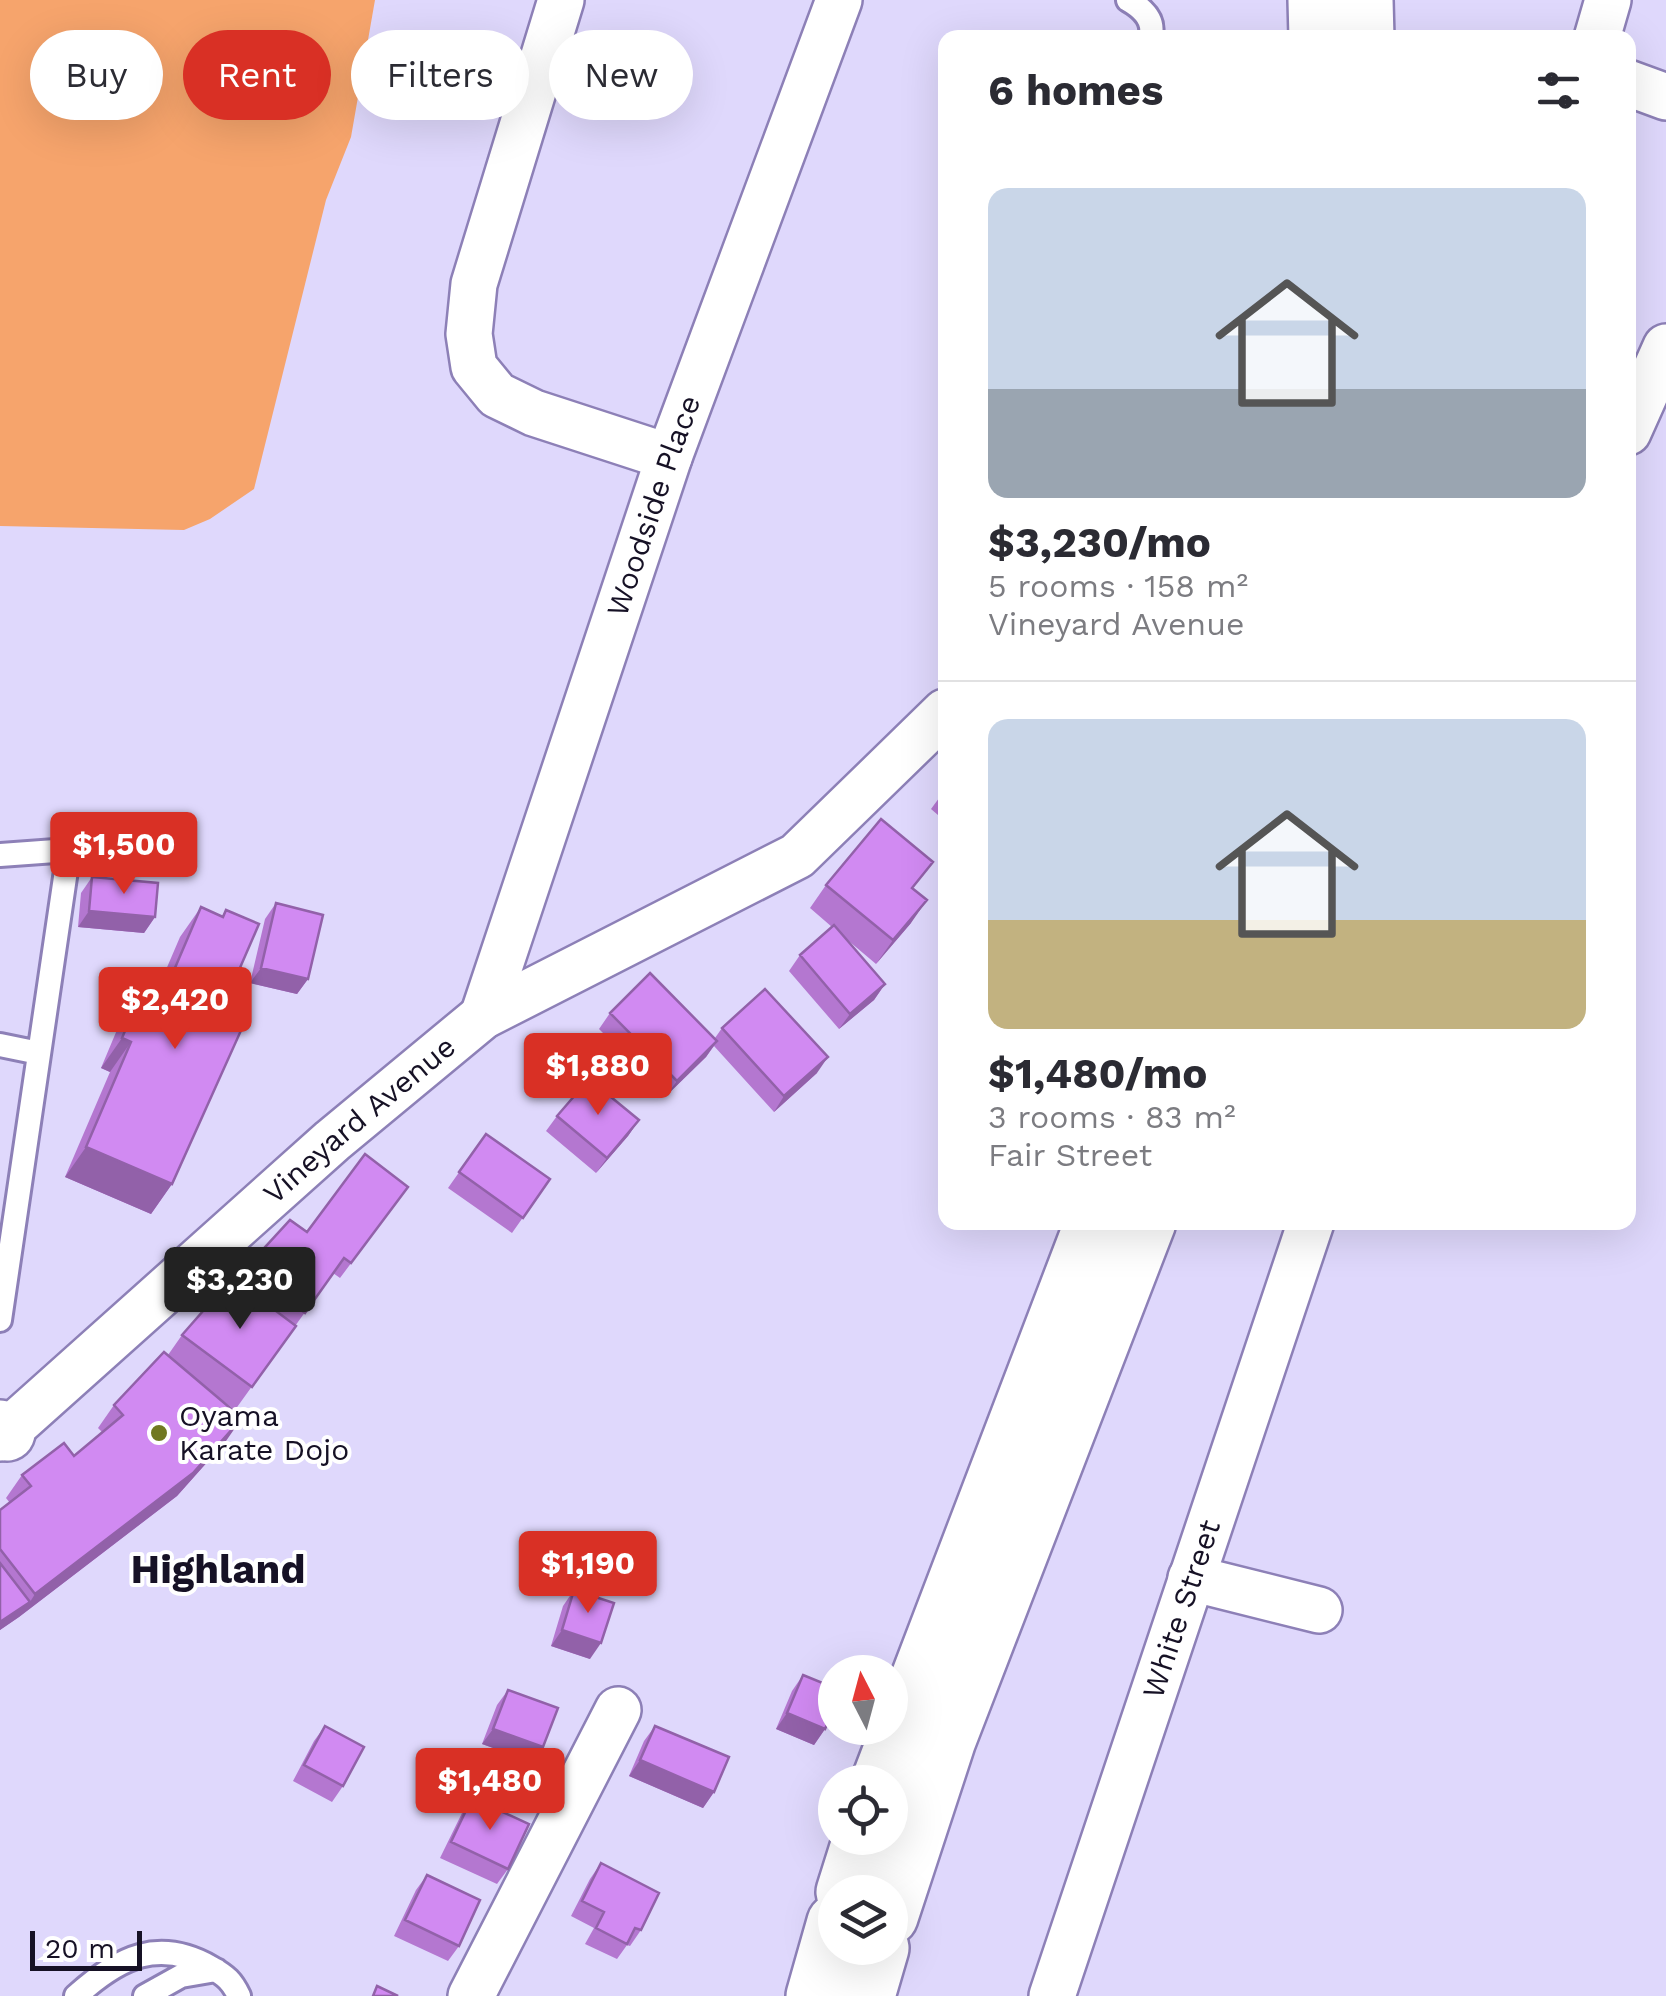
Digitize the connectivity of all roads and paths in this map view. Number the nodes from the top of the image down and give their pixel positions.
1 (561, 0) edge
2 (838, 0) edge
3 (1128, 0) edge
4 (1316, 0) edge
5 (1365, 0) edge
6 (1608, 0) edge
7 (1152, 30) edge
8 (1317, 30) edge
9 (1366, 30) edge
10 (1599, 30) edge
11 (1636, 86) edge
12 (1666, 96) edge
13 (1666, 347) edge
14 (1636, 414) edge
15 (669, 458) junction
16 (938, 719) edge
17 (0, 855) edge
18 (483, 1016) junction
19 (0, 1045) edge
20 (40, 1053) junction
21 (1090, 1230) edge
22 (1145, 1230) edge
23 (1308, 1230) edge
24 (0, 1320) edge
25 (2, 1433) edge
26 (1191, 1578) junction
27 (1319, 1610) dead end
28 (618, 1710) dead end
29 (885, 1765) edge
30 (904, 1875) edge
31 (823, 1965) edge
32 (876, 1965) edge
33 (216, 1970) junction
34 (76, 1996) edge
35 (145, 1996) edge
36 (239, 1996) edge
37 (470, 1996) edge
38 (814, 1996) edge
39 (868, 1996) edge
40 (1052, 1996) edge

1 - 15 street
2 - 15 street, Woodside Place
3 - 7 lane
4 - 8 highway
5 - 9 highway
6 - 10 street
11 - 12 street
13 - 14 street
15 - 18 street, Woodside Place
16 - 18 street, Vineyard Avenue
17 - 20 lane
18 - 25 street, Vineyard Avenue
19 - 20 lane
20 - 24 lane
21 - 29 highway
22 - 30 highway
23 - 26 street, White Street
26 - 27 street
26 - 40 street, White Street
28 - 37 street
31 - 38 highway
32 - 39 highway
33 - 34 lane
33 - 35 lane
33 - 36 lane

